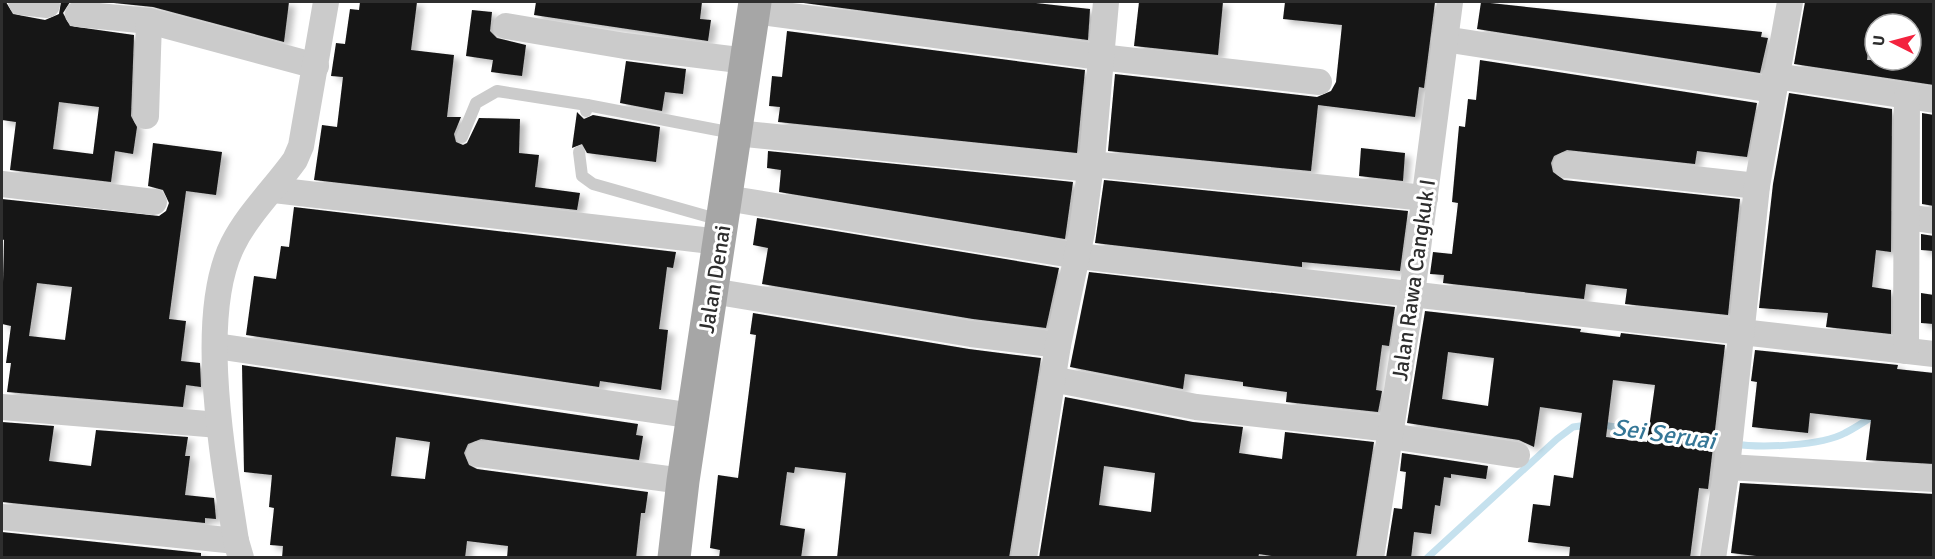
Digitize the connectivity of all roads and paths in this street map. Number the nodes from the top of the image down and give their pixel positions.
1 (21, 2) edge
2 (326, 2) edge
3 (1106, 2) edge
4 (1450, 2) edge
5 (1790, 2) edge
6 (47, 6) dead end
7 (755, 6) edge
8 (78, 15) dead end
9 (149, 21) junction
10 (506, 26) dead end
11 (1444, 39) junction
12 (1100, 57) junction
13 (747, 61) junction
14 (316, 66) junction
15 (1318, 82) dead end
16 (1774, 83) junction
17 (1907, 96) junction
18 (1934, 100) edge
19 (146, 116) dead end
20 (736, 133) junction
21 (462, 137) dead end
22 (579, 152) dead end
23 (1566, 165) dead end
24 (1090, 166) junction
25 (2, 184) edge
26 (1757, 186) junction
27 (274, 190) junction
28 (1425, 198) junction
29 (154, 202) dead end
30 (1907, 217) junction
31 (723, 220) junction
32 (1934, 221) edge
33 (1078, 256) junction
34 (712, 291) junction
35 (1412, 294) junction
36 (1741, 333) junction
37 (1058, 345) junction
38 (216, 346) junction
39 (1906, 351) junction
40 (1934, 354) edge
41 (1052, 379) junction
42 (2, 407) edge
43 (694, 416) junction
44 (219, 425) junction
45 (1390, 433) junction
46 (479, 454) dead end
47 (1517, 455) dead end
48 (1727, 463) junction
49 (1934, 479) edge
50 (683, 481) junction
51 (2, 517) edge
52 (238, 549) edge
53 (674, 558) edge
54 (1024, 558) edge
55 (1371, 558) edge
56 (1713, 558) edge

1 - 6 street
2 - 14 street
3 - 12 street
4 - 11 street, Jalan Rawa Cangkuk I
5 - 16 street
7 - 12 street
7 - 13 main road, Jalan Denai
8 - 9 street
9 - 14 street
9 - 19 street
10 - 13 street
11 - 16 street
11 - 28 street, Jalan Rawa Cangkuk I
12 - 15 street
12 - 24 street
13 - 20 main road, Jalan Denai
14 - 27 street
16 - 17 street
16 - 26 street
17 - 18 street
17 - 30 street
20 - 21 lane
20 - 24 street
20 - 31 main road, Jalan Denai
22 - 31 lane
23 - 26 street
24 - 28 street
24 - 33 street
25 - 29 street
26 - 36 street
27 - 31 street
27 - 38 street
28 - 35 street, Jalan Rawa Cangkuk I
30 - 32 street
30 - 39 street
31 - 33 street
31 - 34 main road, Jalan Denai
33 - 35 street
33 - 37 street
34 - 37 street
34 - 43 main road, Jalan Denai
35 - 36 street
35 - 45 street, Jalan Rawa Cangkuk I
36 - 39 street
36 - 48 street
37 - 41 street
38 - 43 street
38 - 44 street
39 - 40 street
41 - 45 street
41 - 54 street
42 - 44 street
43 - 50 main road, Jalan Denai
44 - 52 street
45 - 47 street
45 - 55 street, Jalan Rawa Cangkuk I
46 - 50 street
48 - 49 street
48 - 56 street
50 - 53 main road, Jalan Denai
51 - 52 street

